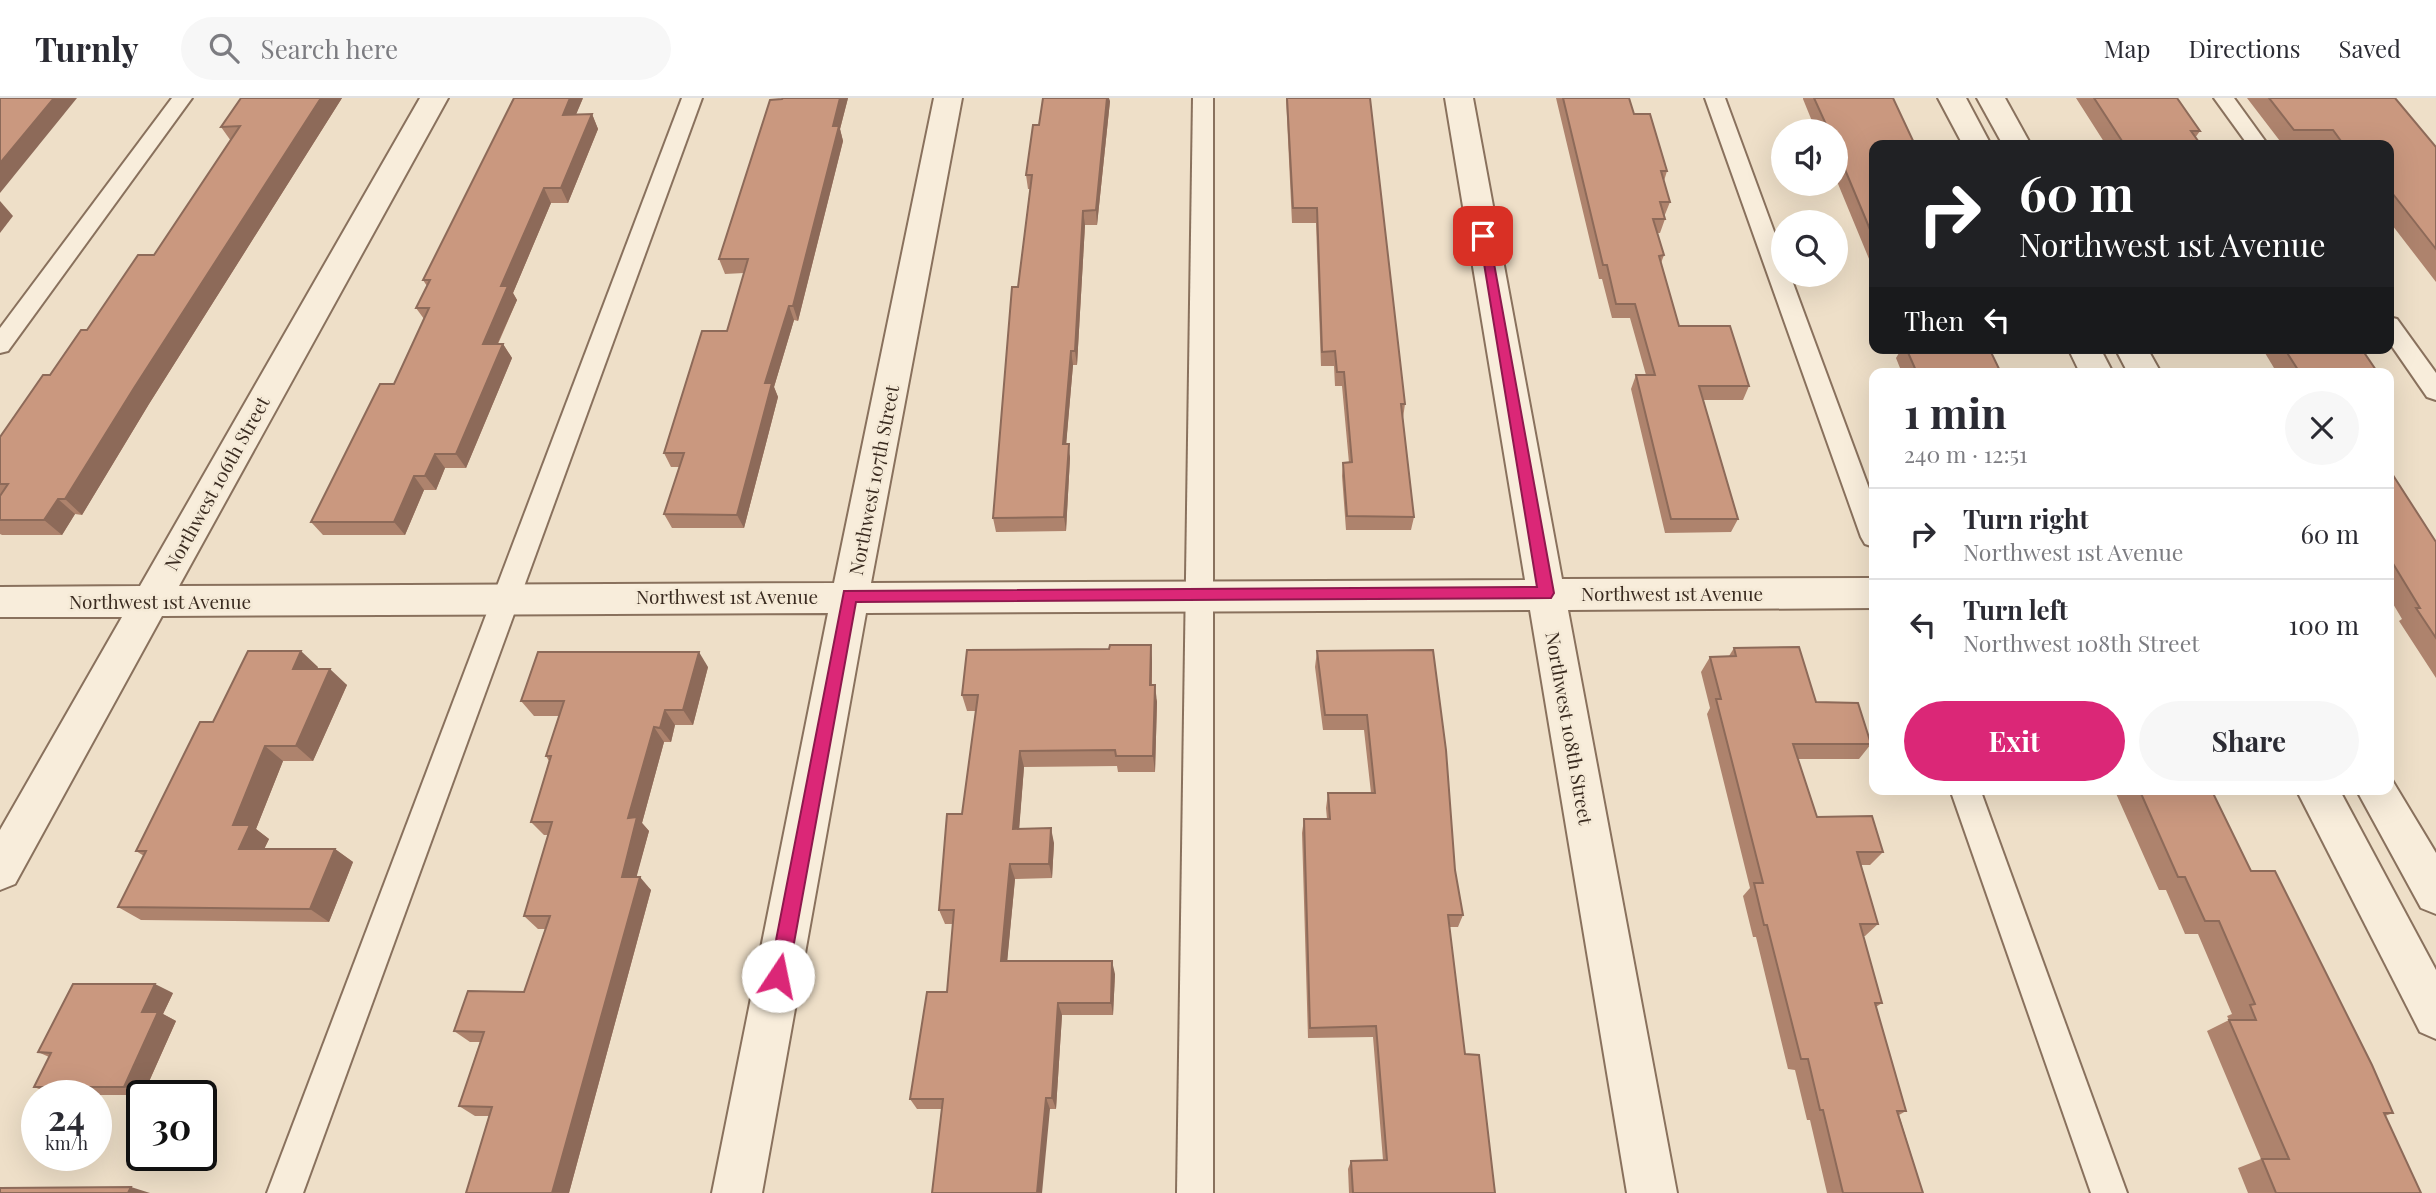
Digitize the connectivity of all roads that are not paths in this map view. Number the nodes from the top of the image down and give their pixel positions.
1 (182, 98) edge
2 (434, 98) edge
3 (692, 98) edge
4 (948, 98) edge
5 (1203, 98) edge
6 (1459, 98) edge
7 (1715, 98) edge
8 (1952, 98) edge
9 (1991, 98) edge
10 (2224, 98) edge
11 (1974, 140) edge
12 (2014, 140) edge
13 (2254, 140) edge
14 (2394, 332) edge
15 (0, 345) edge
16 (2436, 390) edge
17 (1869, 523) edge
18 (1546, 593) junction
19 (1869, 593) edge
20 (850, 596) junction
21 (1200, 596) junction
22 (508, 597) junction
23 (149, 601) junction
24 (0, 602) edge
25 (1967, 795) edge
26 (2320, 795) edge
27 (2380, 795) edge
28 (0, 870) edge
29 (2436, 894) edge
30 (2436, 1016) edge
31 (285, 1193) edge
32 (737, 1193) edge
33 (1195, 1193) edge
34 (1653, 1193) edge
35 (2109, 1193) edge

1 - 15 lane
2 - 23 street, Northwest 106th Street
3 - 22 lane
4 - 20 street, Northwest 107th Street
5 - 21 lane
6 - 18 street, Northwest 108th Street
7 - 17 lane
8 - 11 street
9 - 12 street
10 - 13 lane
14 - 16 lane
18 - 19 street, Northwest 1st Avenue
18 - 21 street, Northwest 1st Avenue
18 - 34 street, Northwest 108th Street
20 - 21 street, Northwest 1st Avenue
20 - 22 street, Northwest 1st Avenue
20 - 32 street, Northwest 107th Street
21 - 33 lane
22 - 23 street, Northwest 1st Avenue
22 - 31 lane
23 - 24 street, Northwest 1st Avenue
23 - 28 street, Northwest 106th Street
25 - 35 lane
26 - 30 street
27 - 29 street

